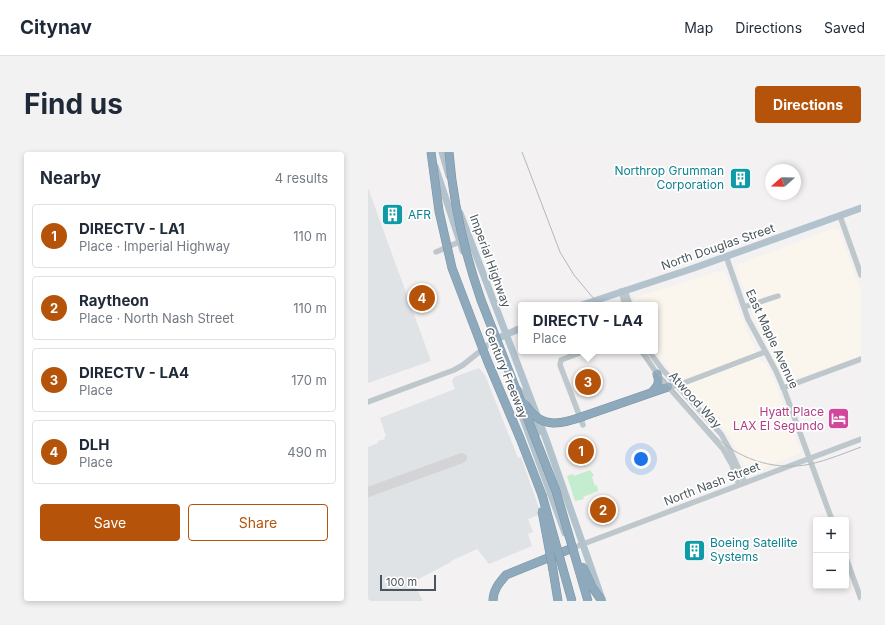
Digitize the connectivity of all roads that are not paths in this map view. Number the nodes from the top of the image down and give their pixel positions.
1 (431, 152) edge
2 (442, 152) edge
3 (449, 152) edge
4 (441, 183) junction
5 (861, 208) edge
6 (840, 216) junction
7 (470, 240) junction
8 (460, 242) junction
9 (436, 252) dead end
10 (726, 256) junction
11 (861, 274) edge
12 (623, 290) junction
13 (778, 296) dead end
14 (590, 302) edge
15 (625, 302) edge
16 (629, 302) edge
17 (744, 307) junction
18 (518, 329) edge
19 (506, 334) junction
20 (494, 340) junction
21 (765, 352) junction
22 (577, 354) edge
23 (644, 354) edge
24 (651, 354) edge
25 (861, 359) edge
26 (657, 374) junction
27 (512, 383) junction
28 (672, 386) junction
29 (783, 388) junction
30 (651, 392) junction
31 (368, 402) edge
32 (583, 425) dead end
33 (861, 439) edge
34 (543, 440) junction
35 (533, 444) junction
36 (810, 459) junction
37 (742, 484) junction
38 (556, 491) junction
39 (542, 495) junction
40 (831, 517) edge
41 (583, 544) junction
42 (570, 549) junction
43 (849, 566) edge
44 (861, 599) edge
45 (493, 601) edge
46 (558, 601) edge
47 (572, 601) edge
48 (589, 601) edge
49 (603, 601) edge

1 - 4 main road, Imperial Highway
1 - 39 highway, Century Freeway, bridge
2 - 7 main road, Imperial Highway
3 - 27 highway, Century Freeway, bridge
4 - 7 main road
4 - 8 main road, Imperial Highway
5 - 6 main road, North Douglas Street
6 - 10 main road, North Douglas Street
6 - 11 street
7 - 19 main road, Imperial Highway
8 - 9 street
8 - 20 main road, Imperial Highway
10 - 12 main road, North Douglas Street
10 - 17 street, East Maple Avenue
12 - 14 main road, North Douglas Street
12 - 15 street
12 - 16 street
13 - 17 street
17 - 21 street, East Maple Avenue
18 - 19 main road
19 - 20 main road
19 - 34 main road, Imperial Highway
20 - 27 main road, Imperial Highway
20 - 31 street
21 - 28 street
21 - 29 street, East Maple Avenue
22 - 32 street
23 - 26 street, Atwood Way
24 - 28 street, Atwood Way
25 - 29 street
26 - 28 street, Atwood Way
26 - 30 highway
27 - 30 highway, bridge
27 - 34 main road
27 - 35 main road, Imperial Highway
27 - 38 highway, Century Freeway, bridge
28 - 30 highway
28 - 37 street, Atwood Way
29 - 36 street, East Maple Avenue
33 - 36 street, North Nash Street
34 - 35 street
34 - 41 main road, Imperial Highway
35 - 42 main road, Imperial Highway
36 - 37 street, North Nash Street
36 - 40 street, East Maple Avenue
37 - 41 street, North Nash Street
38 - 48 highway, Century Freeway, bridge
38 - 49 highway, bridge
39 - 46 highway, bridge
39 - 47 highway, Century Freeway, bridge
41 - 42 street, North Nash Street
41 - 49 main road, Imperial Highway
42 - 45 highway
42 - 48 main road, Imperial Highway
43 - 44 street

